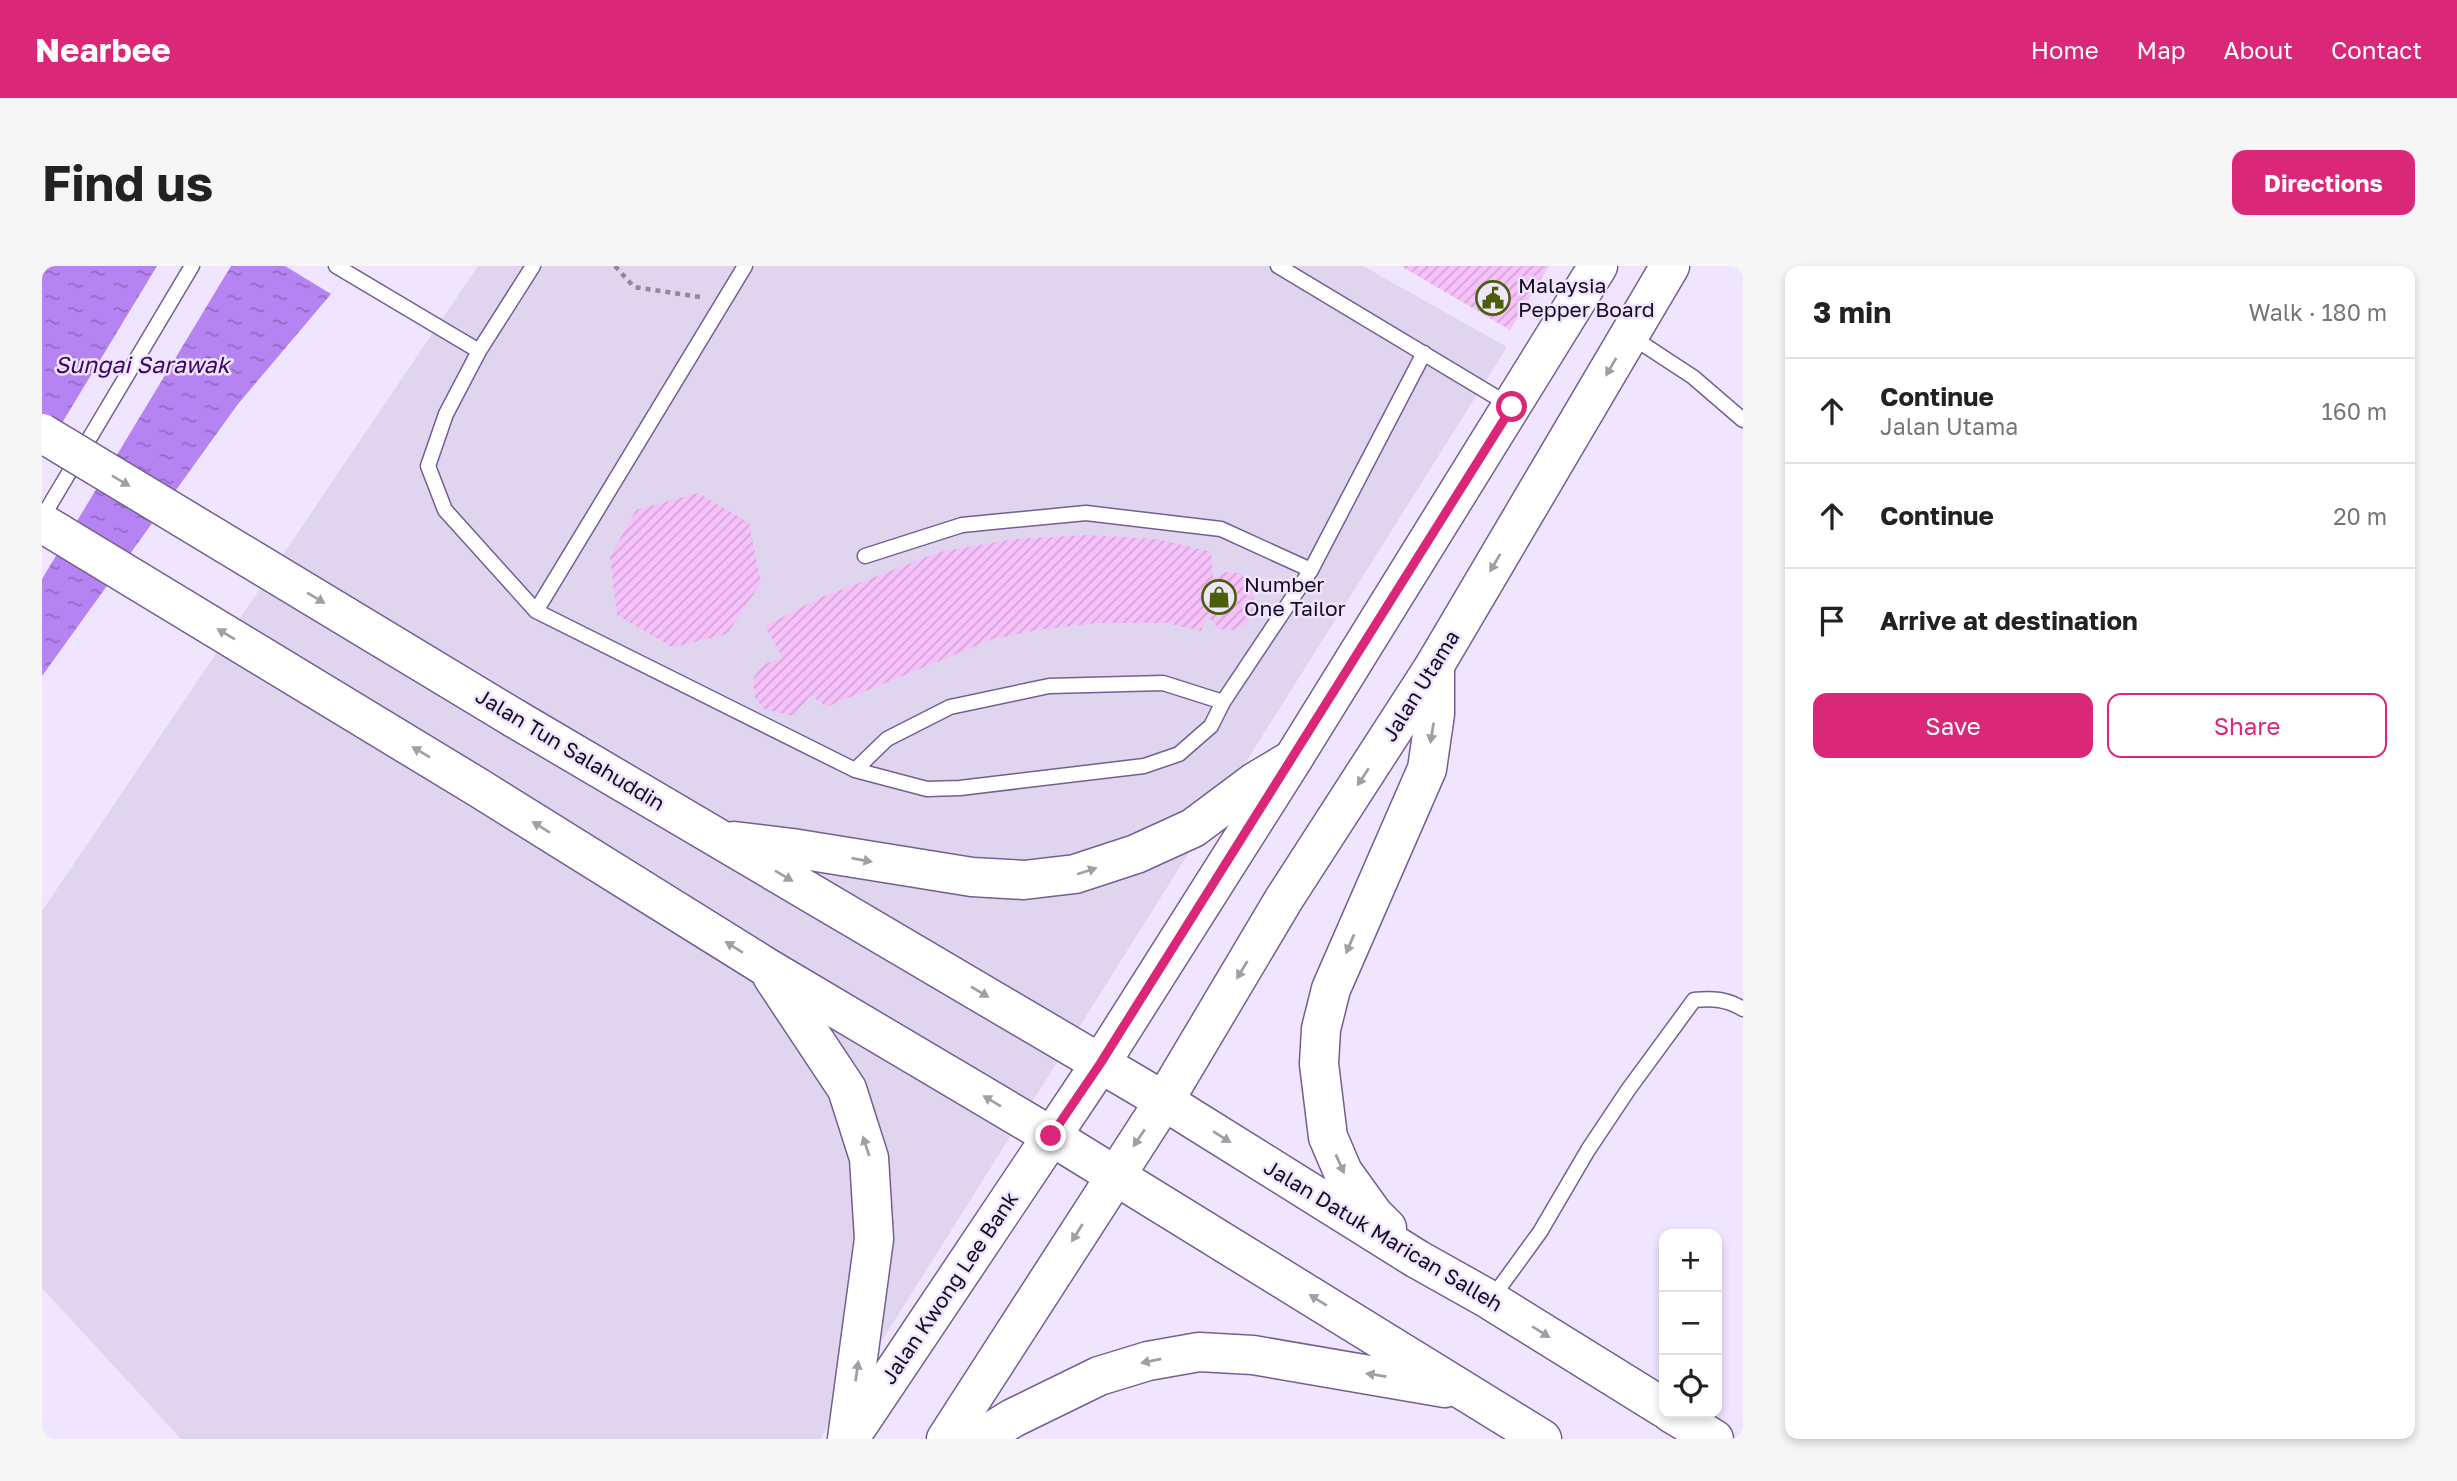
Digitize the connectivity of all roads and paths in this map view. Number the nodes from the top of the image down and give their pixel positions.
1 (192, 266) edge
2 (336, 266) edge
3 (533, 266) edge
4 (615, 266) edge
5 (746, 266) edge
6 (1278, 266) edge
7 (1598, 266) edge
8 (1670, 266) edge
9 (725, 301) junction
10 (1629, 335) junction
11 (479, 351) junction
12 (1424, 354) junction
13 (1512, 407) junction
14 (1743, 420) edge
15 (42, 433) edge
16 (42, 520) edge
17 (865, 556) dead end
18 (1311, 570) junction
19 (536, 611) junction
20 (1435, 665) junction
21 (1223, 702) junction
22 (1293, 759) junction
23 (855, 770) junction
24 (722, 839) junction
25 (766, 967) junction
26 (1743, 1009) edge
27 (1100, 1064) junction
28 (1164, 1101) junction
29 (1051, 1136) junction
30 (1114, 1175) junction
31 (1417, 1259) junction
32 (1490, 1300) junction
33 (1467, 1392) junction
34 (1659, 1405) edge
35 (1679, 1418) edge
36 (848, 1439) edge
37 (946, 1439) edge
38 (979, 1439) edge
39 (1542, 1439) edge
40 (1714, 1439) edge

1 - 16 lane
2 - 11 lane
3 - 11 lane
4 - 9 path
5 - 9 lane
6 - 12 lane
7 - 13 main road
8 - 10 main road, Jalan Utama
9 - 19 lane
10 - 14 lane
10 -> 20 main road, Jalan Utama
11 - 19 lane
12 - 13 lane
12 - 18 lane
13 - 22 main road
15 -> 24 main road, Jalan Tun Salahuddin, bridge
25 -> 16 main road
17 - 18 lane
18 - 21 lane
19 - 23 lane
20 -> 28 main road, Jalan Utama
20 -> 31 main road
21 - 23 lane
21 - 23 lane
24 -> 22 main road
22 - 27 main road
24 -> 27 main road, Jalan Tun Salahuddin
29 -> 25 main road
36 -> 25 main road
26 - 32 lane
27 - 28 main road, Jalan Datuk Marican Salleh
27 - 29 main road, Jalan Kwong Lee Bank
28 -> 30 main road, Jalan Utama
28 -> 31 main road, Jalan Datuk Marican Salleh
29 - 30 main road
29 - 36 main road, Jalan Kwong Lee Bank
33 -> 30 main road
30 -> 37 main road
31 - 32 main road, Jalan Datuk Marican Salleh
32 -> 34 main road, Jalan Datuk Marican Salleh
33 -> 38 main road
33 - 39 main road
35 - 40 main road

